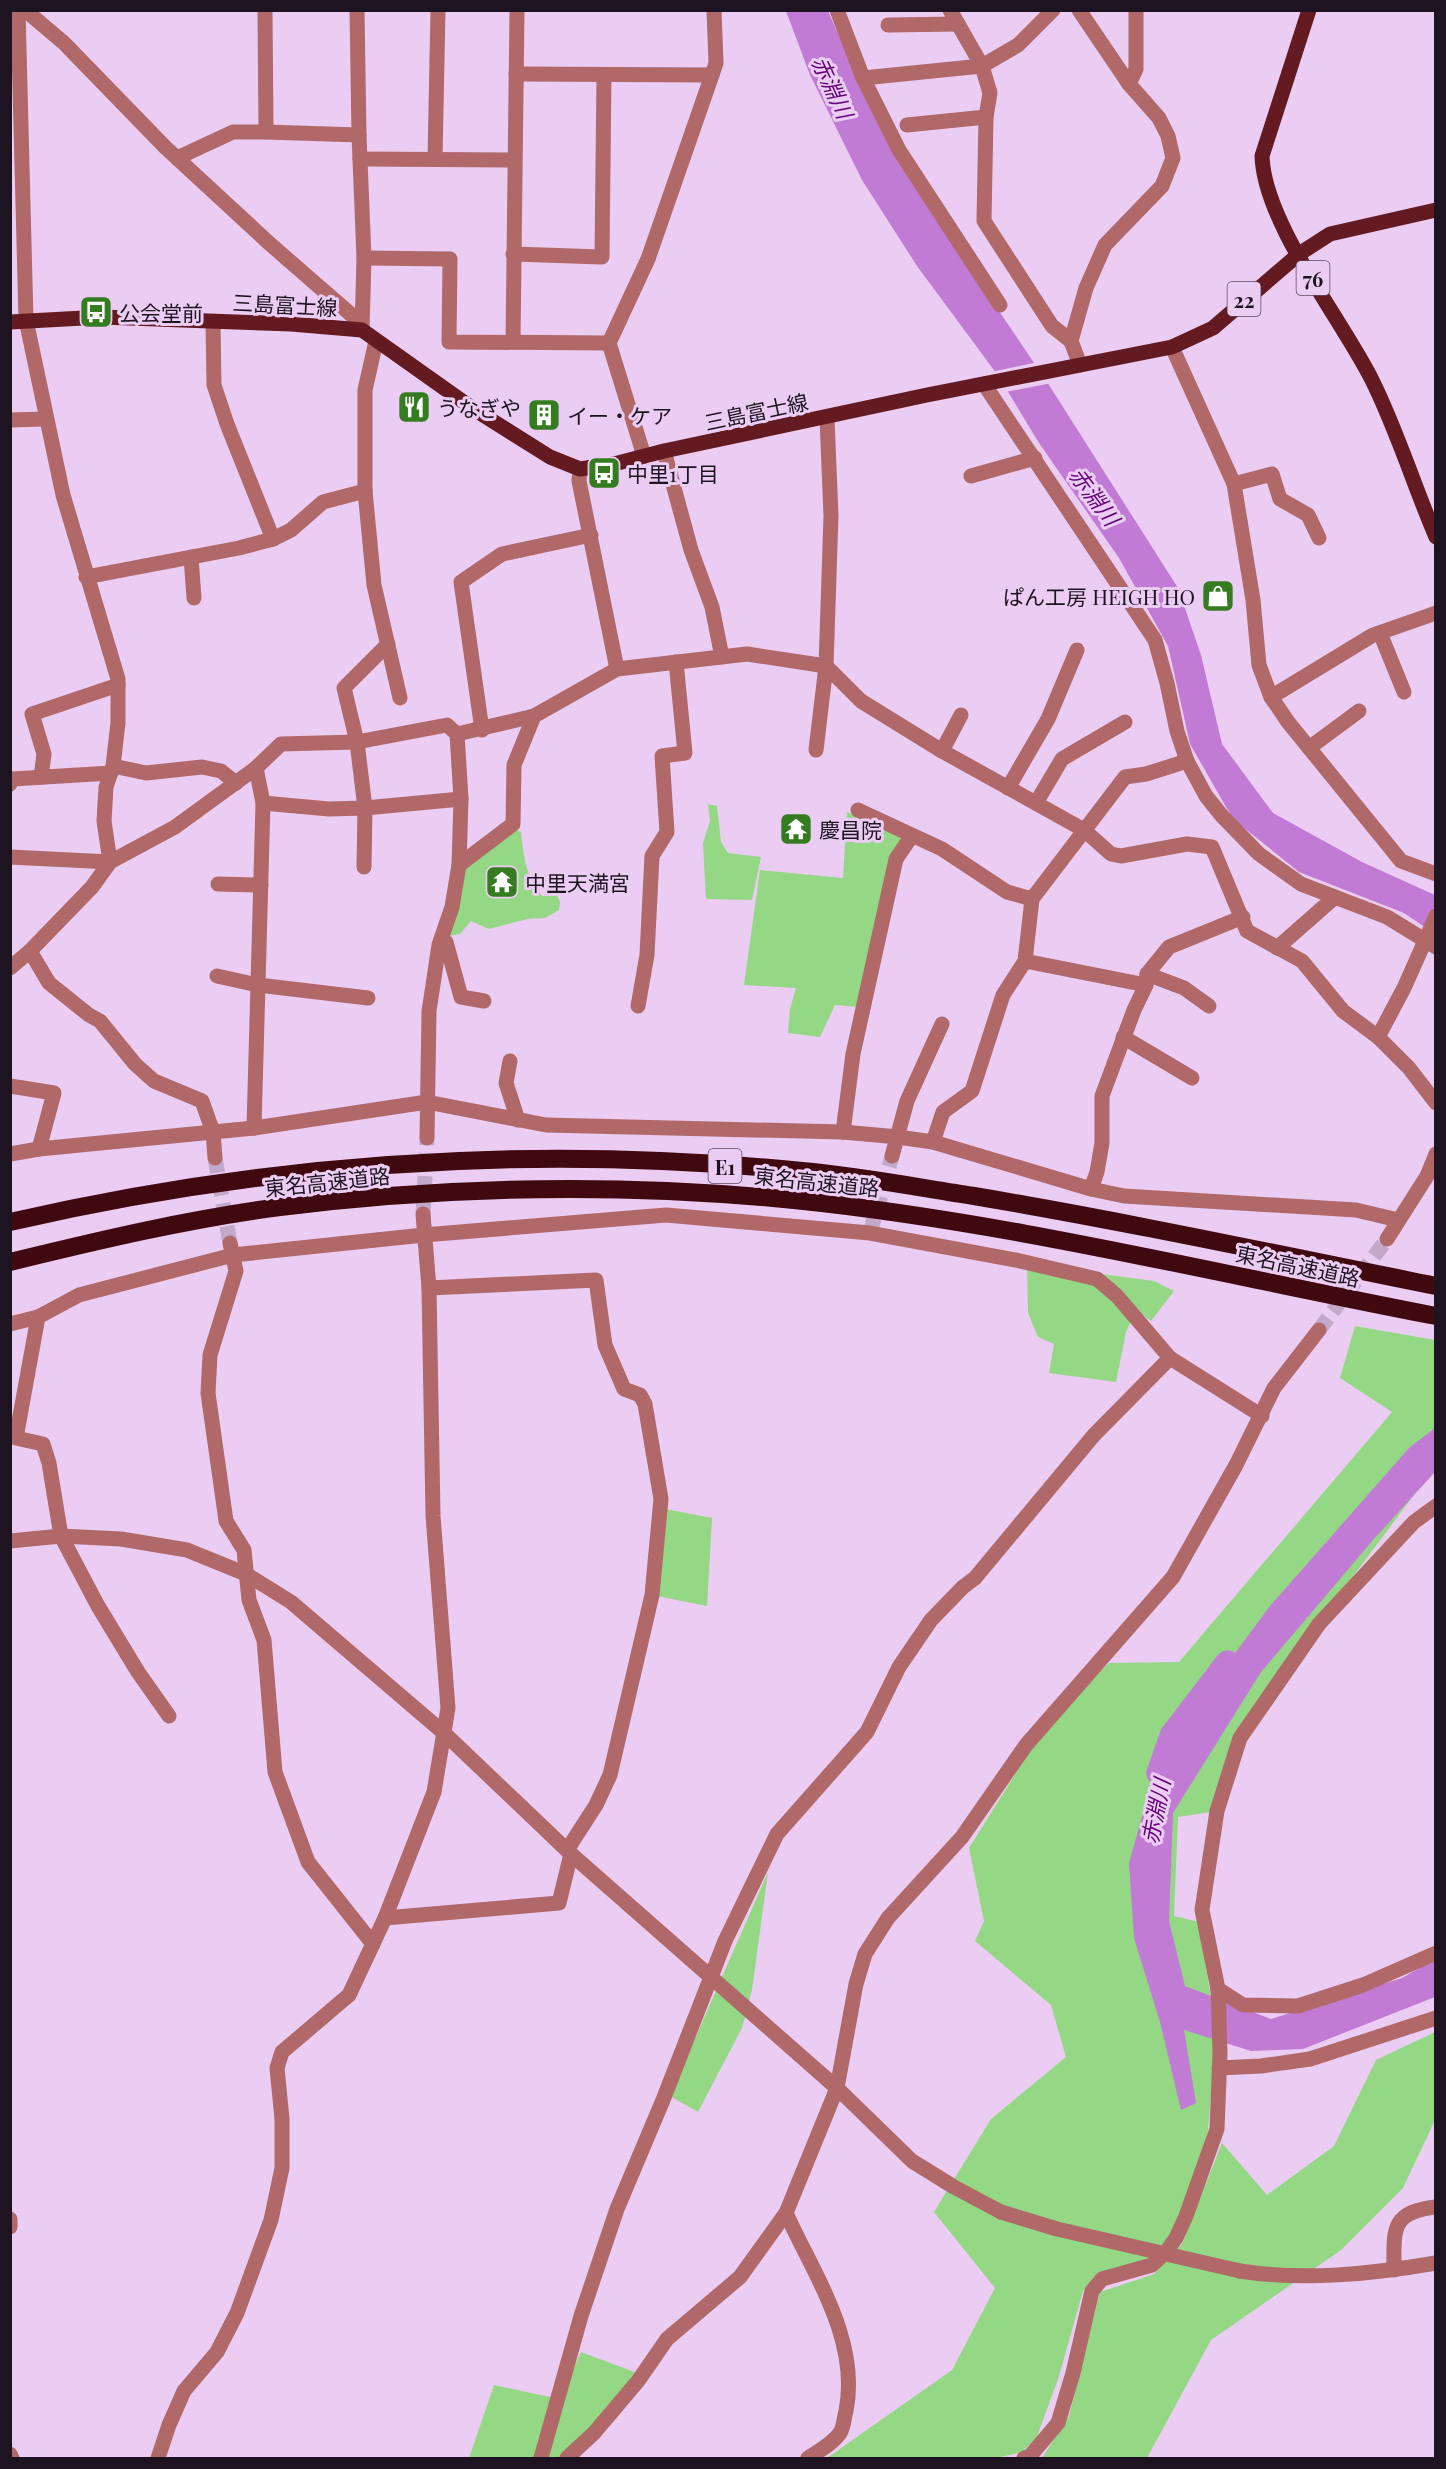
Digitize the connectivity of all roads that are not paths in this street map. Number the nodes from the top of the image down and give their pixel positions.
1 (18, 10) edge
2 (25, 10) edge
3 (265, 10) edge
4 (357, 10) edge
5 (438, 10) edge
6 (517, 10) edge
7 (714, 10) edge
8 (837, 10) edge
9 (950, 10) edge
10 (1053, 10) edge
11 (1079, 10) edge
12 (1136, 10) edge
13 (1309, 10) edge
14 (958, 24) junction
15 (888, 25) dead end
16 (982, 66) junction
17 (516, 74) junction
18 (604, 75) junction
19 (712, 75) junction
20 (863, 78) junction
21 (1129, 84) junction
22 (986, 117) junction
23 (907, 125) dead end
24 (266, 132) junction
25 (359, 135) junction
26 (16, 138) edge
27 (177, 158) junction
28 (360, 159) junction
29 (435, 159) junction
30 (514, 160) junction
31 (1436, 210) edge
32 (18, 246) edge
33 (513, 254) junction
34 (1299, 254) junction
35 (364, 258) junction
36 (1000, 305) dead end
37 (18, 321) edge
38 (213, 322) junction
39 (362, 330) junction
40 (376, 341) junction
41 (1071, 341) junction
42 (513, 342) junction
43 (609, 344) junction
44 (1172, 347) junction
45 (1080, 365) junction
46 (986, 383) junction
47 (827, 418) junction
48 (45, 419) junction
49 (10, 420) edge
50 (664, 451) junction
51 (644, 456) junction
52 (1035, 458) junction
53 (580, 469) junction
54 (971, 476) dead end
55 (1234, 484) junction
56 (365, 491) junction
57 (591, 535) junction
58 (1436, 537) edge
59 (1318, 538) dead end
60 (273, 539) junction
61 (191, 557) junction
62 (86, 577) junction
63 (194, 598) dead end
64 (1436, 613) edge
65 (1380, 633) junction
66 (388, 644) junction
67 (1077, 650) dead end
68 (722, 657) junction
69 (676, 662) junction
70 (826, 666) junction
71 (617, 669) junction
72 (118, 685) junction
73 (1404, 693) dead end
74 (1271, 697) junction
75 (400, 698) dead end
76 (1359, 711) dead end
77 (961, 715) dead end
78 (534, 716) junction
79 (1125, 722) dead end
80 (482, 730) junction
81 (457, 734) junction
82 (357, 742) junction
83 (1308, 748) junction
84 (816, 750) dead end
85 (942, 751) junction
86 (1187, 761) junction
87 (256, 768) junction
88 (112, 769) junction
89 (41, 777) junction
90 (236, 783) junction
91 (10, 784) edge
92 (1008, 788) junction
93 (461, 799) junction
94 (263, 803) junction
95 (1036, 803) junction
96 (365, 808) junction
97 (858, 810) dead end
98 (1084, 830) junction
99 (911, 837) junction
100 (10, 857) edge
101 (110, 862) junction
102 (459, 865) junction
103 (364, 867) dead end
104 (1436, 874) edge
105 (218, 884) dead end
106 (261, 885) junction
107 (1335, 897) junction
108 (1032, 899) junction
109 (1436, 916) edge
110 (1243, 917) junction
111 (441, 939) junction
112 (1430, 944) edge
113 (1277, 948) junction
114 (30, 951) junction
115 (1025, 961) junction
116 (10, 968) edge
117 (216, 976) dead end
118 (1146, 979) junction
119 (258, 985) junction
120 (368, 998) dead end
121 (484, 1000) dead end
122 (638, 1006) dead end
123 (1209, 1006) dead end
124 (942, 1024) dead end
125 (1123, 1037) junction
126 (1378, 1037) junction
127 (510, 1060) dead end
128 (1192, 1078) dead end
129 (10, 1086) edge
130 (427, 1102) junction
131 (1436, 1103) edge
132 (518, 1120) junction
133 (254, 1128) junction
134 (213, 1132) junction
135 (843, 1132) junction
136 (898, 1137) junction
137 (427, 1138) tunnel mouth
138 (933, 1142) junction
139 (39, 1149) junction
140 (10, 1154) edge
141 (1436, 1154) edge
142 (892, 1156) tunnel mouth
143 (215, 1158) tunnel mouth
144 (1091, 1189) junction
145 (423, 1214) tunnel mouth
146 (1398, 1220) junction
147 (10, 1222) edge
148 (424, 1235) junction
149 (1387, 1239) tunnel mouth
150 (232, 1249) junction
151 (10, 1262) edge
152 (1434, 1286) edge
153 (429, 1288) junction
154 (1428, 1315) edge
155 (38, 1317) junction
156 (10, 1324) edge
157 (1319, 1330) tunnel mouth
158 (1170, 1358) junction
159 (1262, 1416) junction
160 (1436, 1506) edge
161 (61, 1536) junction
162 (10, 1541) edge
163 (246, 1574) junction
164 (168, 1716) dead end
165 (444, 1733) junction
166 (569, 1852) junction
167 (385, 1918) junction
168 (373, 1944) junction
169 (1436, 1953) edge
170 (711, 1978) junction
171 (1218, 1989) junction
172 (1436, 2018) edge
173 (1220, 2060) junction
174 (837, 2088) junction
175 (1436, 2207) edge
176 (786, 2213) junction
177 (10, 2219) edge
178 (10, 2227) edge
179 (1436, 2263) edge
180 (1394, 2270) junction
181 (159, 2458) edge
182 (541, 2458) edge
183 (567, 2458) edge
184 (808, 2458) edge
185 (1024, 2458) edge

1 - 26 street
2 - 27 street
3 - 24 street
4 - 25 street
5 - 29 street
6 - 17 street
7 - 19 street
8 - 20 street
9 - 14 street
10 - 16 street
11 - 21 street
12 - 21 street
13 - 34 main road, 76
14 - 15 street
14 - 16 street
16 - 20 street
16 - 22 street
17 - 18 street
17 - 30 street
18 - 19 street
18 - 33 street
19 - 43 street
20 - 36 street
21 - 41 street
22 - 23 street
22 - 41 street
24 - 25 street
24 - 27 street
25 - 28 street
26 - 32 street
27 - 39 street
28 - 29 street
28 - 35 street
29 - 30 street
30 - 33 street
31 - 34 main road, 三島富士線 / 22
32 - 37 street
33 - 42 street
34 - 44 main road, 三島富士線 / 22
34 - 58 main road, 76
35 - 39 street
35 - 42 street
37 - 38 main road, 三島富士線
37 - 48 street
38 - 39 main road, 三島富士線
38 - 60 street
39 - 40 main road, 三島富士線
40 - 53 main road, 三島富士線
40 - 56 street
41 - 45 street
42 - 43 street
43 - 51 street
44 - 45 main road, 三島富士線 / 22
44 - 55 street
45 - 46 main road, 三島富士線 / 22
46 - 47 main road, 三島富士線 / 22
46 - 52 street
47 - 50 main road, 三島富士線 / 22
47 - 70 street
48 - 49 street
48 - 62 street
50 - 51 main road, 三島富士線 / 22
50 - 68 street
51 - 53 main road, 三島富士線 / 22
52 - 54 street
52 - 86 street
53 - 57 street
55 - 59 street
55 - 74 street
56 - 60 street
56 - 66 street
57 - 71 street
57 - 80 street
60 - 61 street
61 - 62 street
61 - 63 street
62 - 72 street
64 - 65 street
65 - 73 street
65 - 74 street
66 - 75 street
66 - 82 street
67 - 92 street
68 - 69 street
68 - 70 street
69 - 71 street
69 - 122 street
70 - 84 street
70 - 85 street
71 - 78 street
72 - 88 street
72 - 89 street
74 - 83 street
76 - 83 street
77 - 85 street
78 - 80 street
78 - 102 street
79 - 95 street
80 - 81 street
81 - 82 street
81 - 93 street
82 - 87 street
82 - 96 street
83 - 104 street
85 - 92 street
86 - 98 street
86 - 107 street
87 - 90 street
87 - 94 street
88 - 89 street
88 - 90 street
88 - 101 street
89 - 91 street
90 - 101 street
92 - 95 street
93 - 96 street
93 - 102 street
94 - 96 street
94 - 106 street
95 - 98 street
96 - 103 street
97 - 99 street
98 - 108 street
98 - 110 street
99 - 108 street
99 - 135 street
100 - 101 street
101 - 114 street
102 - 111 street
105 - 106 street
106 - 119 street
107 - 112 street
107 - 113 street
108 - 115 street
109 - 112 street
110 - 113 street
110 - 118 street
111 - 121 street
111 - 130 street
112 - 126 street
113 - 126 street
114 - 116 street
114 - 134 street
115 - 118 street
115 - 138 street
117 - 119 street
118 - 123 street
118 - 125 street
119 - 120 street
119 - 133 street
124 - 136 street
125 - 128 street
125 - 144 street
126 - 131 street
127 - 132 street
129 - 139 street
130 - 132 street
130 - 133 street
130 - 137 street
132 - 135 street
133 - 134 street
134 - 139 street
134 - 143 street
135 - 136 street
136 - 138 street
136 - 142 street
138 - 144 street
139 - 140 street
141 - 146 street
144 - 146 street
145 - 148 street
146 - 149 street
147 - 152 highway, 東名高速道路 / E1
148 - 150 street
148 - 153 street
148 - 158 street
150 - 155 street
150 - 163 street
151 - 154 highway, 東名高速道路 / E1
153 - 165 street
153 - 166 street
155 - 156 street
155 - 161 street
157 - 159 street
158 - 159 street
158 - 170 street
159 - 174 street
160 - 171 street
161 - 162 street
161 - 163 street
161 - 164 street
163 - 165 street
163 - 168 street
165 - 166 street
165 - 167 street
166 - 167 street
166 - 170 street
167 - 168 street
168 - 181 street
169 - 171 street
170 - 174 street
170 - 182 street
171 - 173 street
172 - 173 street
173 - 185 street
174 - 176 street
174 - 180 street, bridge
175 - 180 street
176 - 183 street
176 - 184 street
177 - 178 street
179 - 180 street

